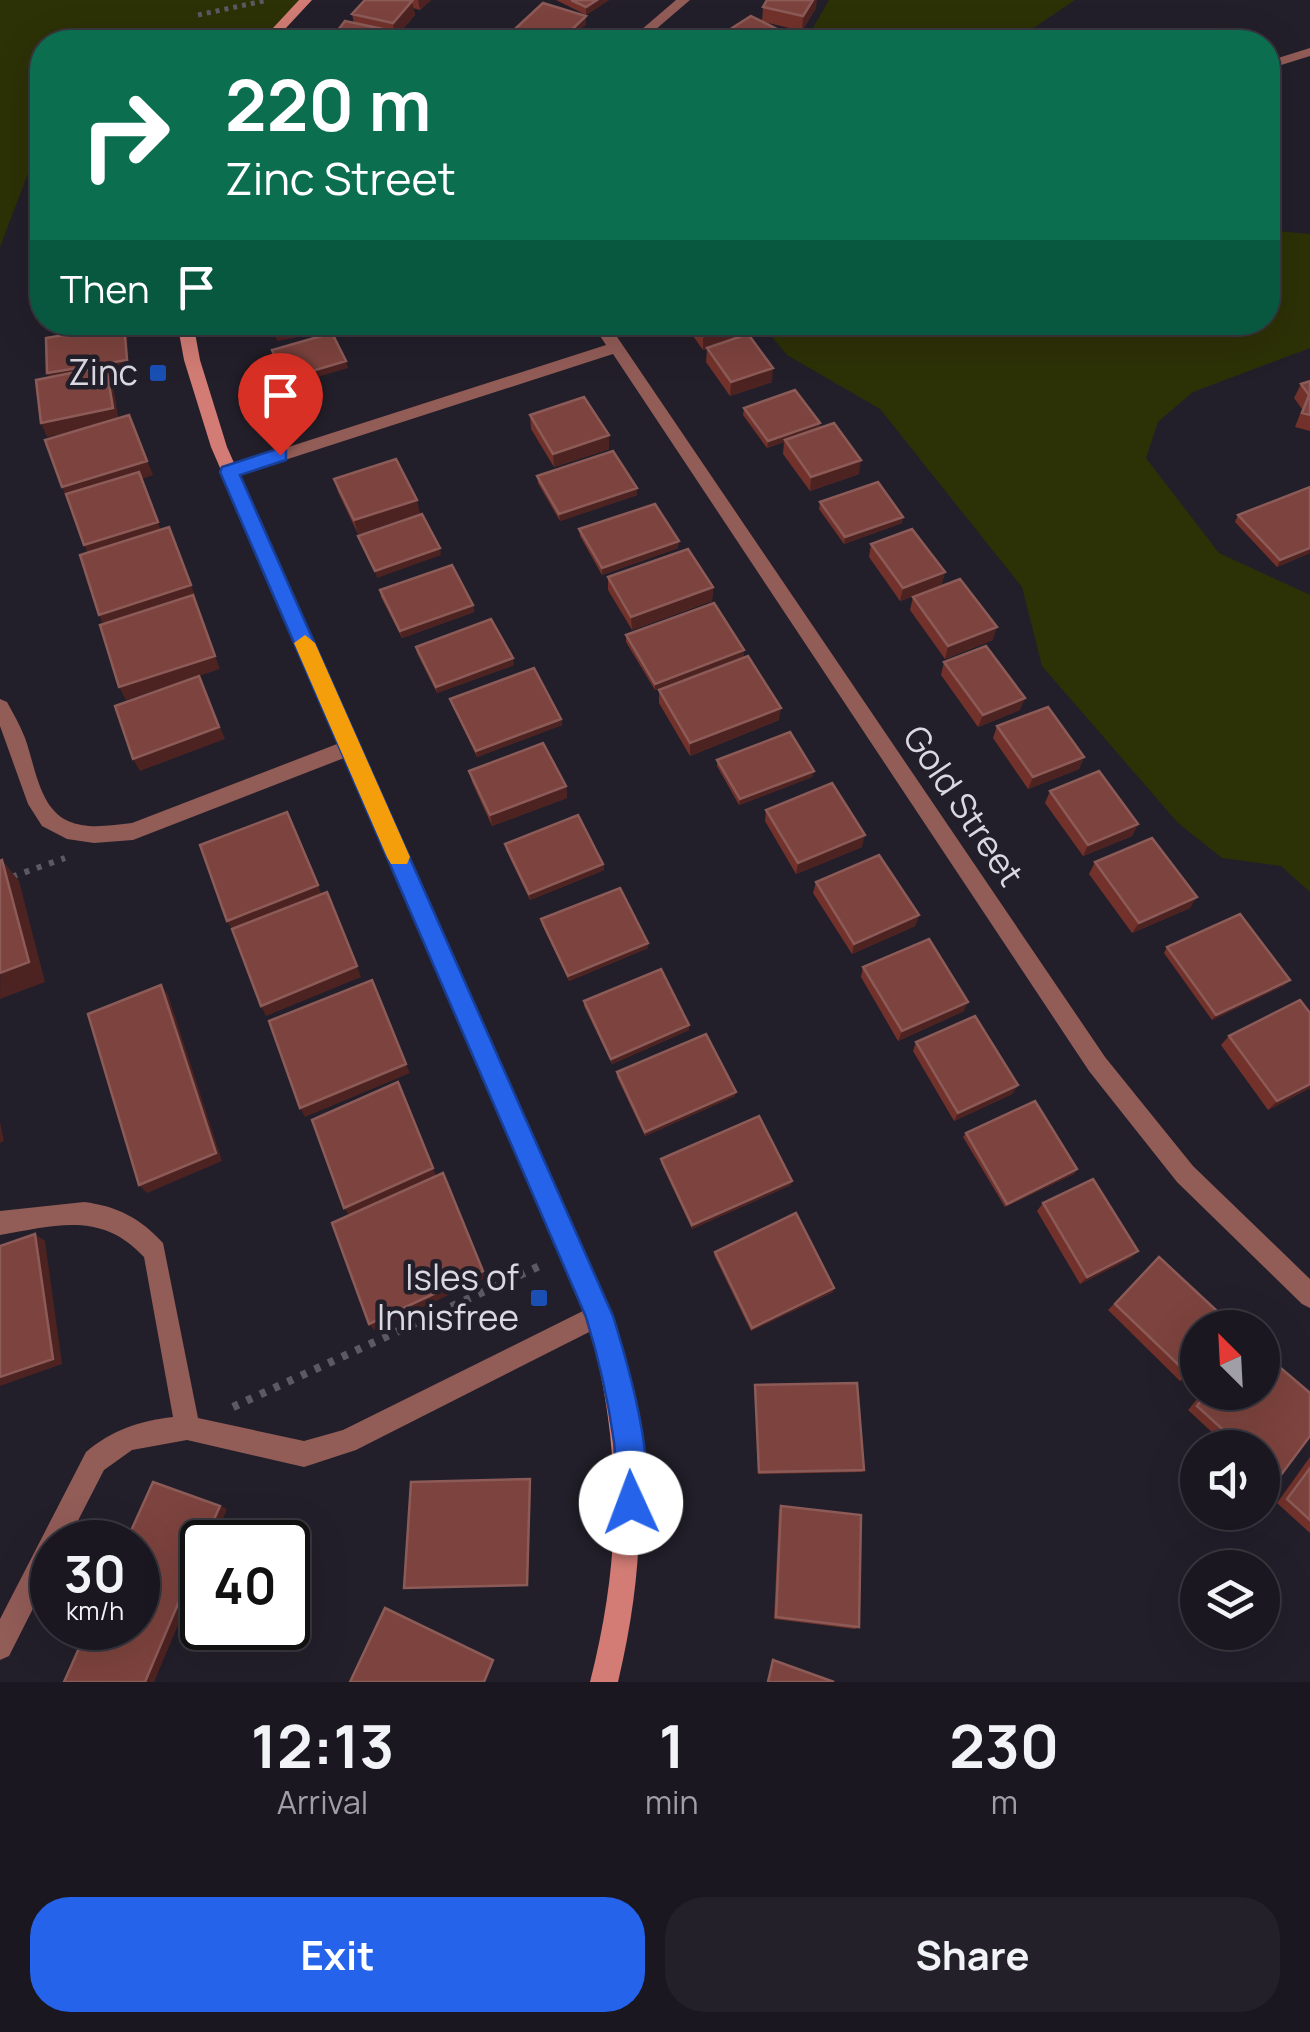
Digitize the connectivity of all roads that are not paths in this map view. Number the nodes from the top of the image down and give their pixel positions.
1 (306, 0) edge
2 (684, 0) edge
3 (277, 30) edge
4 (648, 30) edge
5 (1310, 52) edge
6 (1280, 61) edge
7 (188, 335) edge
8 (607, 335) edge
9 (615, 348) junction
10 (229, 472) junction
11 (0, 707) edge
12 (350, 747) junction
13 (0, 1223) edge
14 (1310, 1296) edge
15 (600, 1316) junction
16 (188, 1428) junction
17 (0, 1647) edge
18 (604, 1682) edge

1 - 3 street
2 - 4 street
5 - 6 street
7 - 10 street
8 - 9 street, Gold Street
9 - 10 street
9 - 14 street, Gold Street
10 - 12 street
11 - 12 street
12 - 15 street
13 - 16 street
15 - 16 street
15 - 18 street
16 - 17 street

